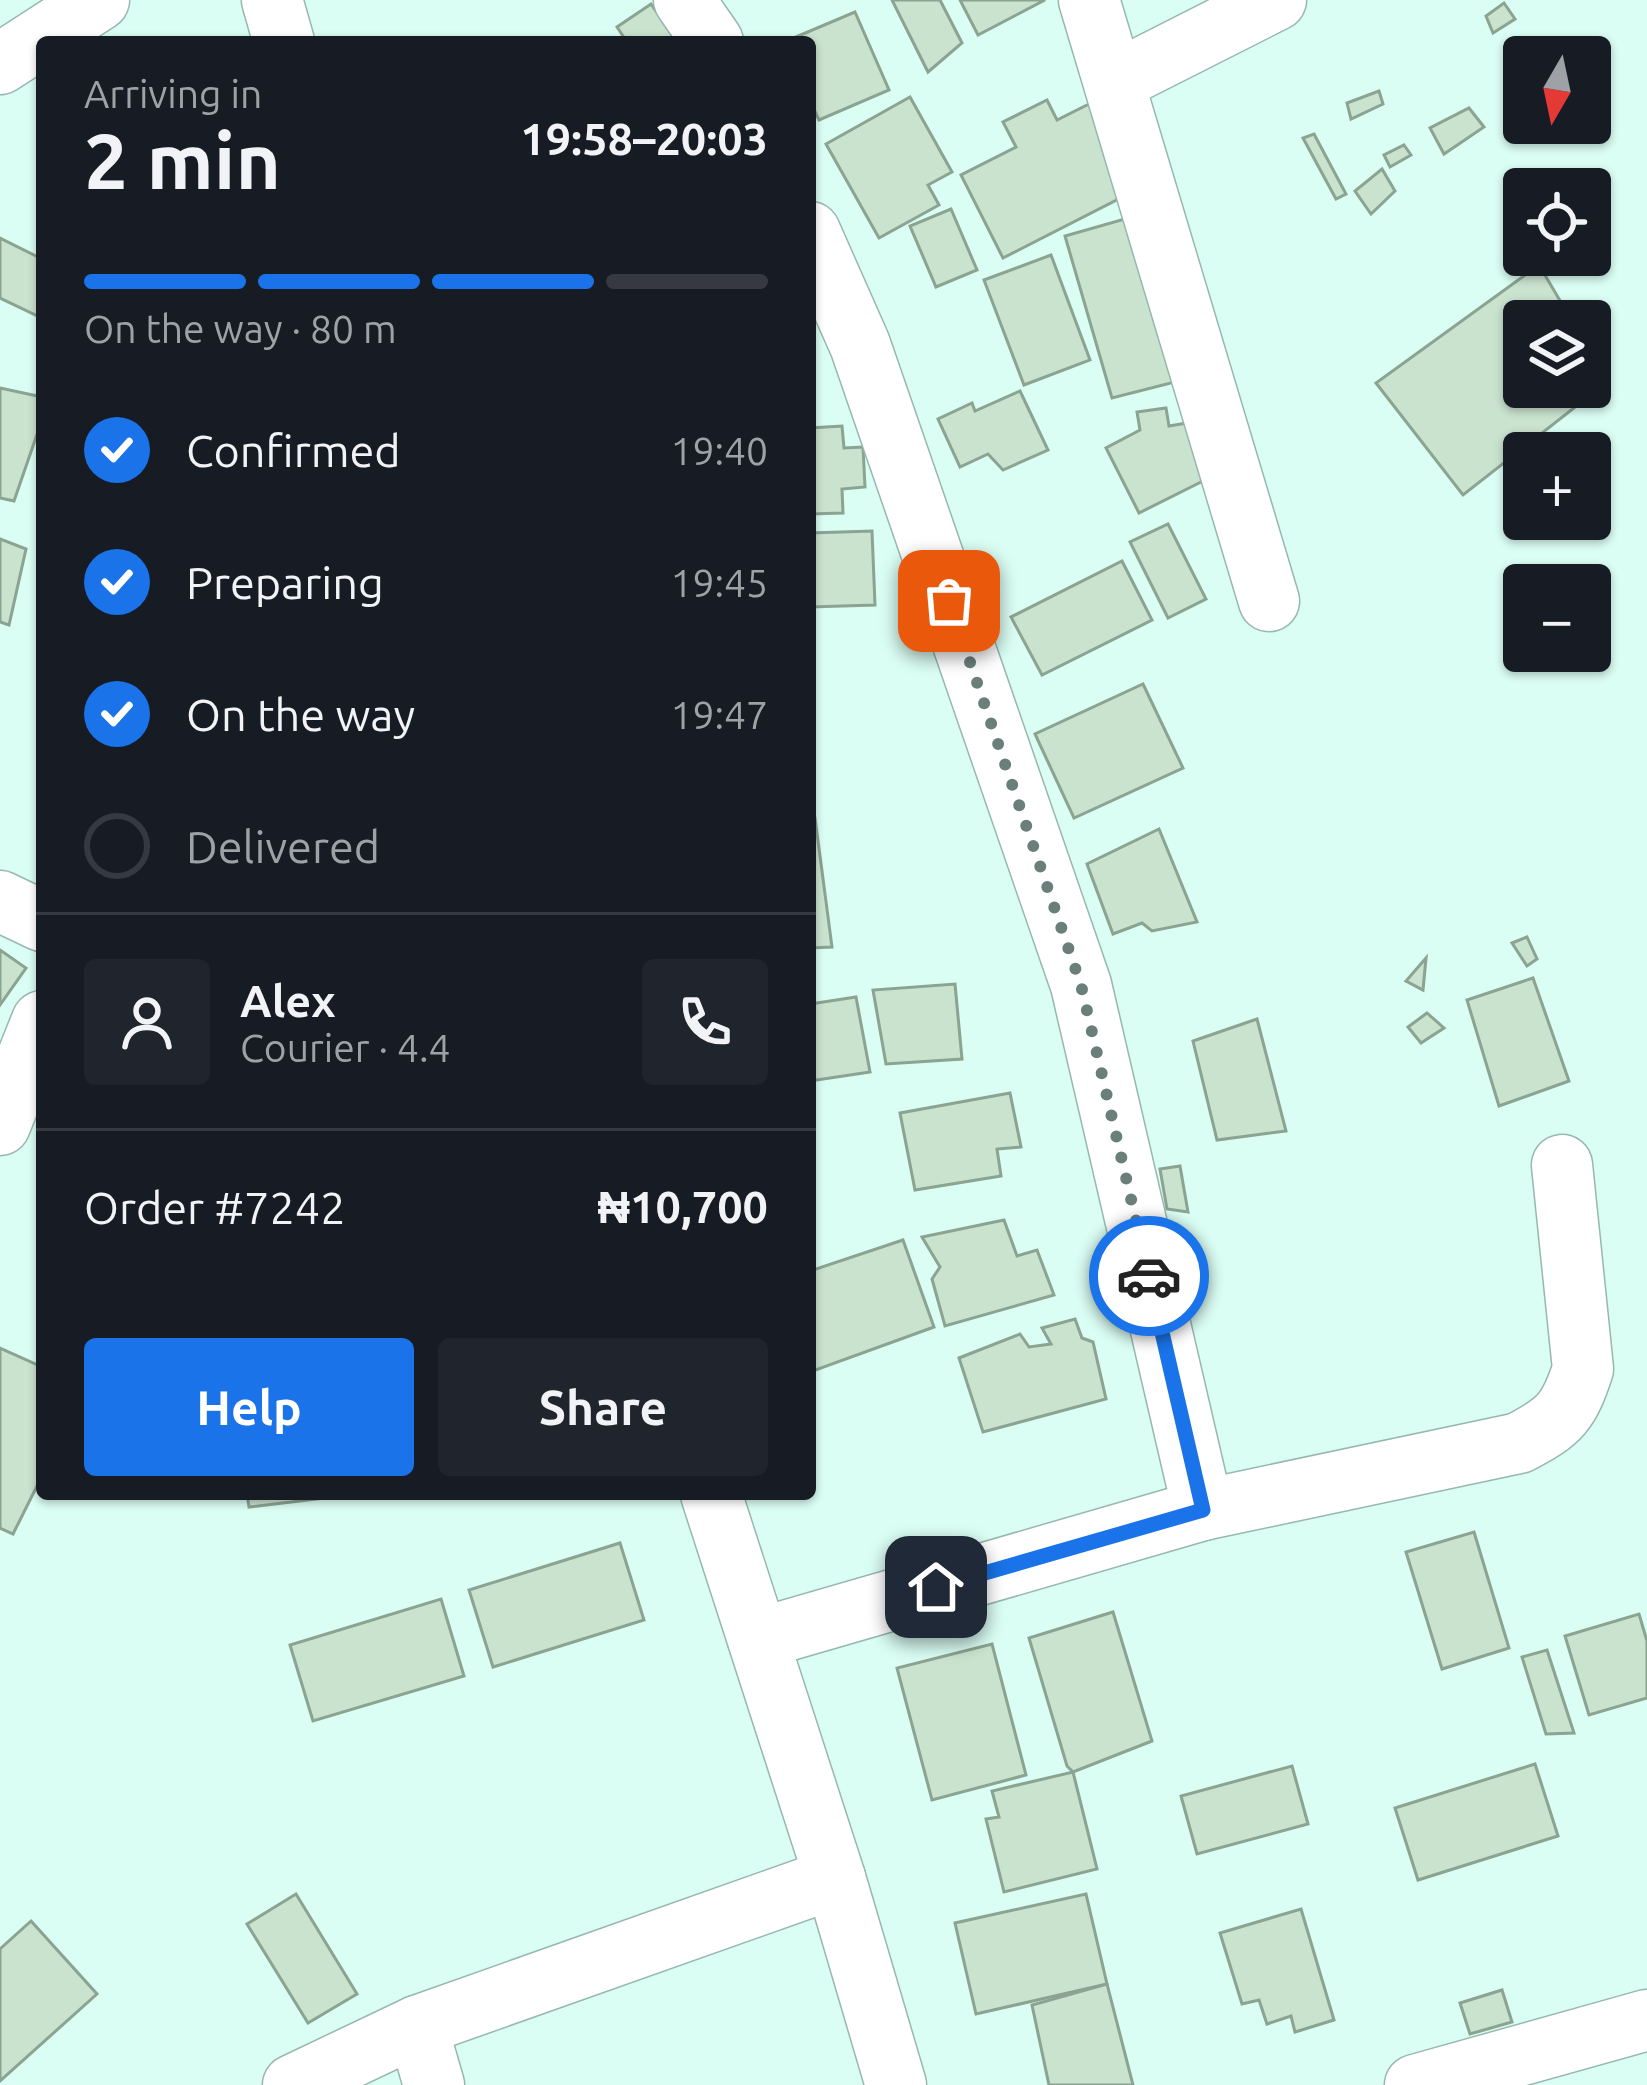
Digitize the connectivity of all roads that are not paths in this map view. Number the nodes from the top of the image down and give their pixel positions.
1 (99, 0) edge
2 (272, 0) edge
3 (685, 0) edge
4 (1090, 0) edge
5 (1276, 0) edge
6 (43, 36) edge
7 (282, 36) edge
8 (709, 36) edge
9 (36, 41) edge
10 (0, 64) edge
11 (1117, 81) junction
12 (816, 246) edge
13 (1268, 601) dead end
14 (0, 901) edge
15 (36, 918) edge
16 (36, 1036) edge
17 (0, 1125) edge
18 (1562, 1165) dead end
19 (713, 1500) edge
20 (1203, 1510) junction
21 (758, 1639) junction
22 (835, 1878) junction
23 (1647, 2020) edge
24 (417, 2026) junction
25 (293, 2085) edge
26 (434, 2085) edge
27 (896, 2085) edge
28 (1415, 2085) edge

1 - 6 street
2 - 7 street
3 - 8 street
4 - 11 street
5 - 11 street
9 - 10 street
11 - 13 street
12 - 20 street
14 - 15 street
16 - 17 street
18 - 20 street
19 - 21 street
20 - 21 street
21 - 22 street
22 - 24 street
22 - 27 street
23 - 28 street
24 - 25 street
24 - 26 street

